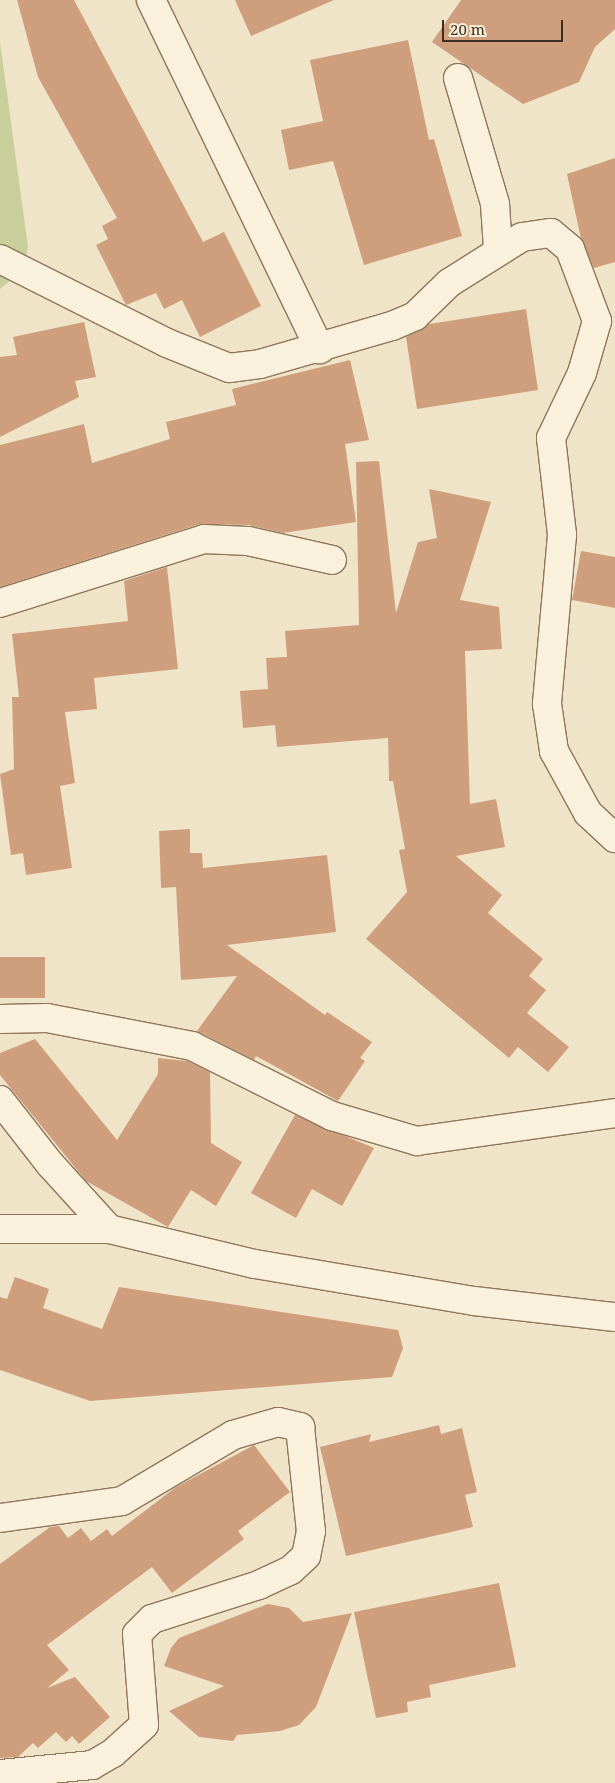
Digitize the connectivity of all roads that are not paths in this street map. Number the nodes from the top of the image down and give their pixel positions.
1 (151, 0) edge
2 (458, 78) dead end
3 (498, 249) junction
4 (0, 259) edge
5 (320, 349) junction
6 (332, 560) dead end
7 (0, 604) edge
8 (615, 838) edge
9 (0, 1019) edge
10 (0, 1100) edge
11 (615, 1113) edge
12 (109, 1228) junction
13 (0, 1229) edge
14 (615, 1317) edge
15 (0, 1518) edge
16 (0, 1774) edge

1 - 5 street
2 - 3 street
3 - 5 street
3 - 8 street
4 - 5 street
6 - 7 street
9 - 11 street
10 - 12 street
12 - 13 street
12 - 14 street
15 - 16 street

